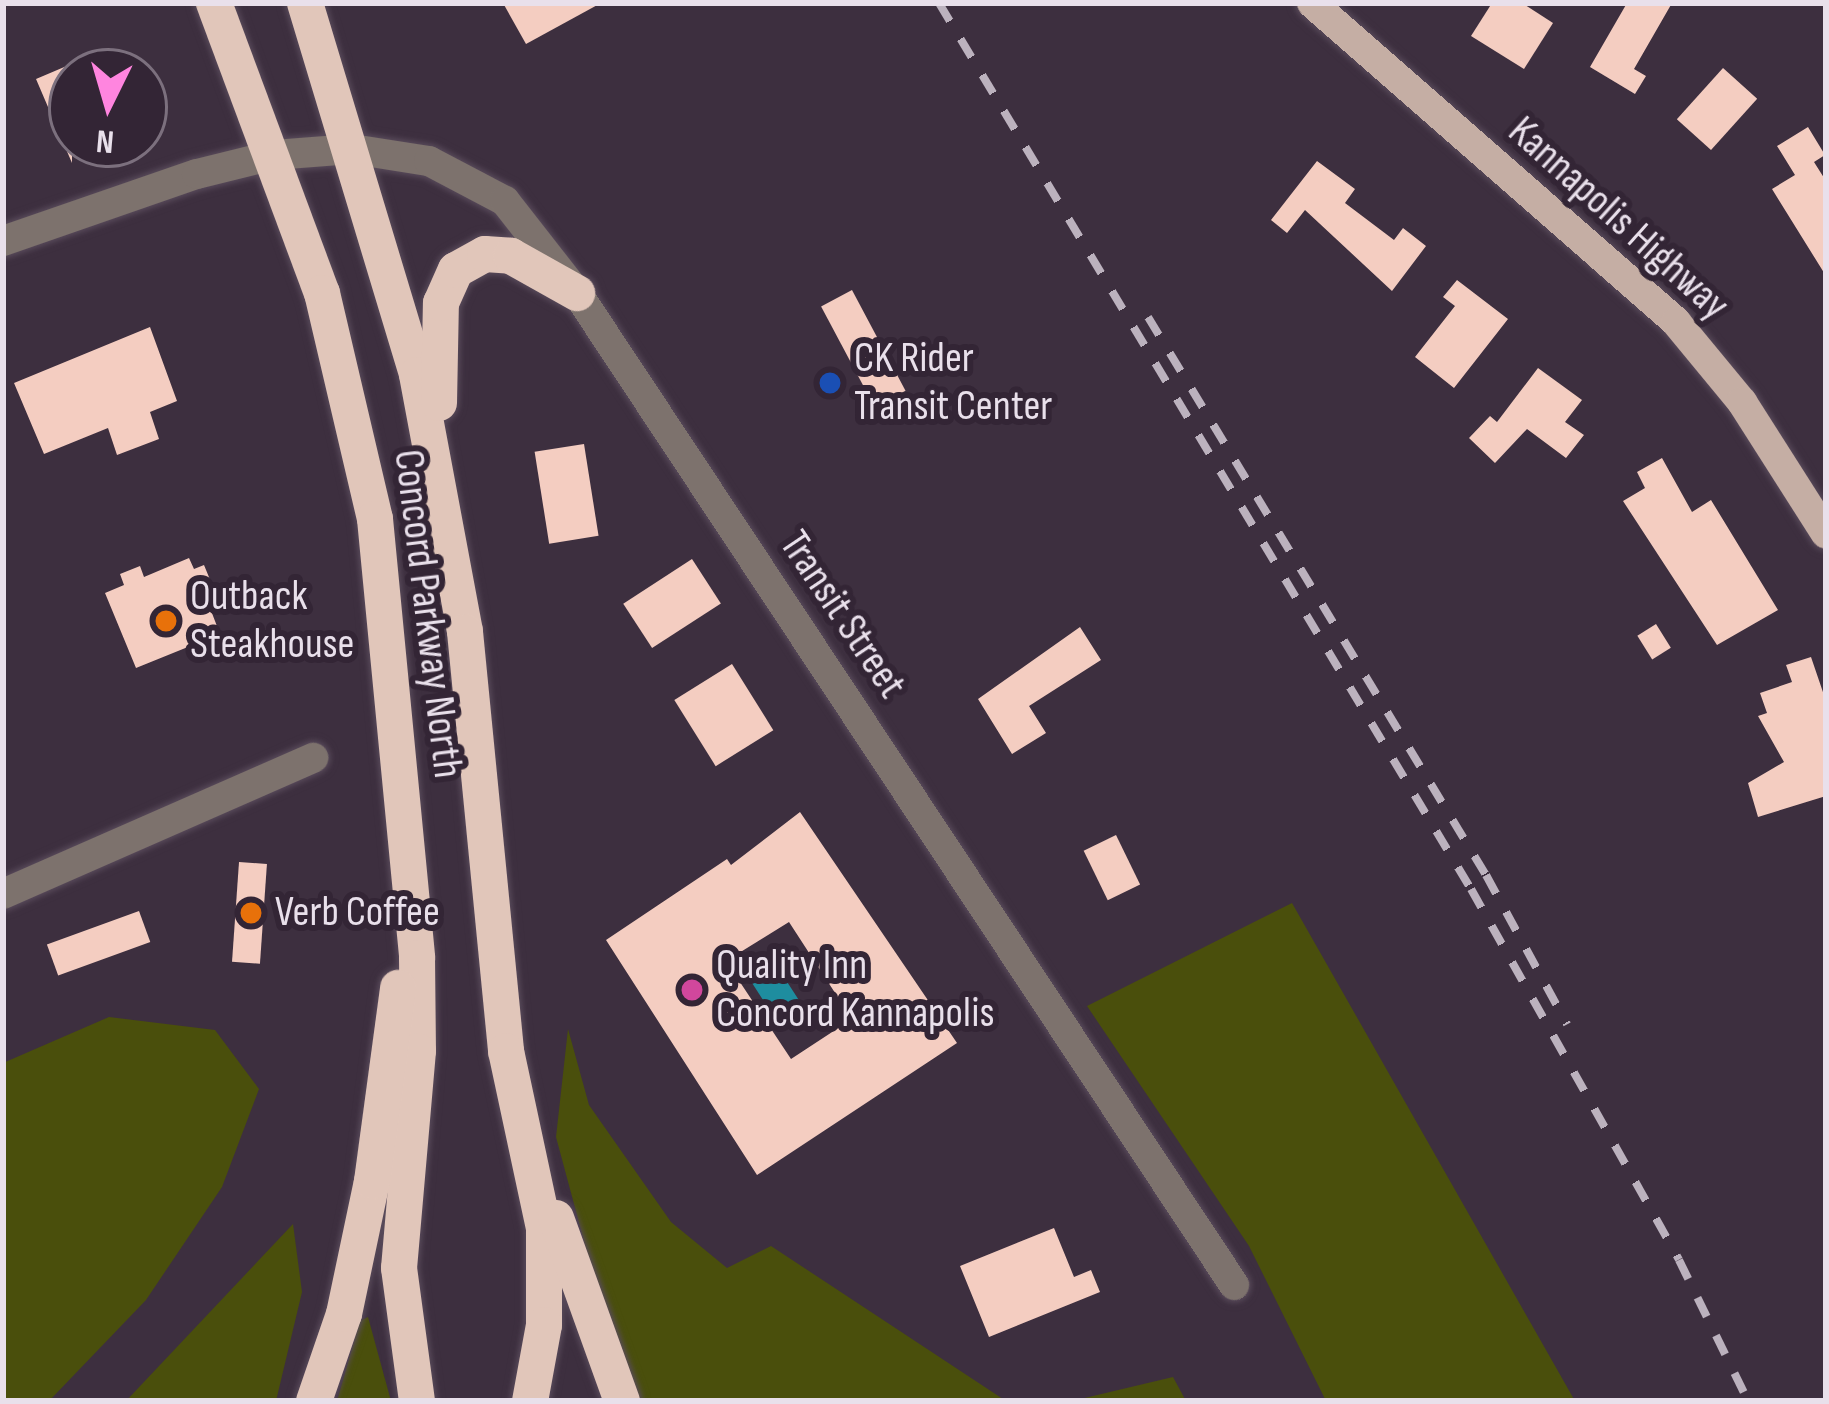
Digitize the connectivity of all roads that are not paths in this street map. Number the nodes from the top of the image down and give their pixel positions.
1 (214, 3) edge
2 (305, 3) edge
3 (1312, 3) edge
4 (352, 149) junction
5 (274, 155) junction
6 (3, 241) edge
7 (577, 293) junction
8 (439, 485) junction
9 (1826, 534) edge
10 (313, 758) dead end
11 (405, 805) junction
12 (3, 894) edge
13 (530, 1145) junction
14 (1234, 1285) dead end
15 (314, 1401) edge
16 (417, 1401) edge
17 (530, 1401) edge
18 (622, 1401) edge

1 - 5 highway, Concord Parkway North
2 - 4 highway, Concord Parkway North
3 - 9 main road, Kannapolis Highway
4 - 5 street, Transit Street
4 - 7 street, Transit Street
4 - 8 highway, Concord Parkway North
5 - 6 street, Transit Street
5 - 11 highway, Concord Parkway North
7 - 8 highway
7 - 14 street, Transit Street
8 - 13 highway, Concord Parkway North
10 - 12 street
11 - 15 highway
11 - 16 highway, Concord Parkway North
13 - 17 highway, Concord Parkway North
13 - 18 highway

